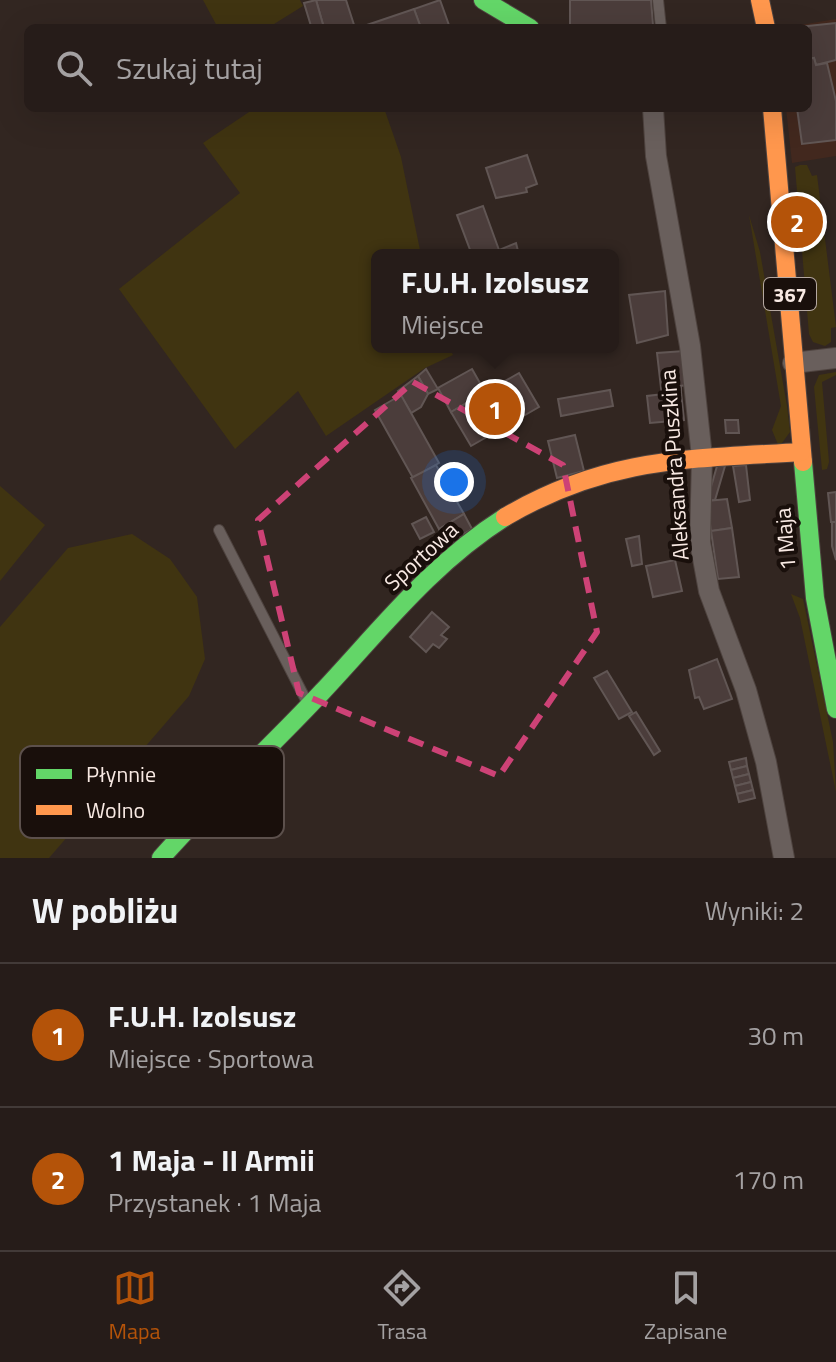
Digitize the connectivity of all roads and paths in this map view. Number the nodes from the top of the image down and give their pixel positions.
1 (483, 0) edge
2 (658, 0) edge
3 (751, 0) edge
4 (760, 0) edge
5 (523, 24) edge
6 (661, 24) edge
7 (750, 24) edge
8 (765, 24) edge
9 (653, 112) edge
10 (772, 112) edge
11 (759, 177) dead end
12 (836, 358) edge
13 (793, 363) junction
14 (801, 452) junction
15 (702, 457) junction
16 (219, 530) dead end
17 (309, 705) junction
18 (836, 709) edge
19 (266, 746) edge
20 (179, 838) edge
21 (161, 858) edge
22 (784, 858) edge

1 - 5 main road
2 - 6 lane
3 - 7 main road
4 - 8 main road
9 - 15 street, Aleksandra Puszkina
10 - 13 main road, 1 Maja / 367
11 - 13 main road, 1 Maja / 367
12 - 13 street
13 - 14 main road, 1 Maja / 367
14 - 15 main road, Sportowa
14 - 18 main road, 1 Maja / 367
15 - 17 main road, Sportowa
15 - 22 street, Aleksandra Puszkina
16 - 17 lane
17 - 19 main road, Sportowa
20 - 21 main road, Sportowa

